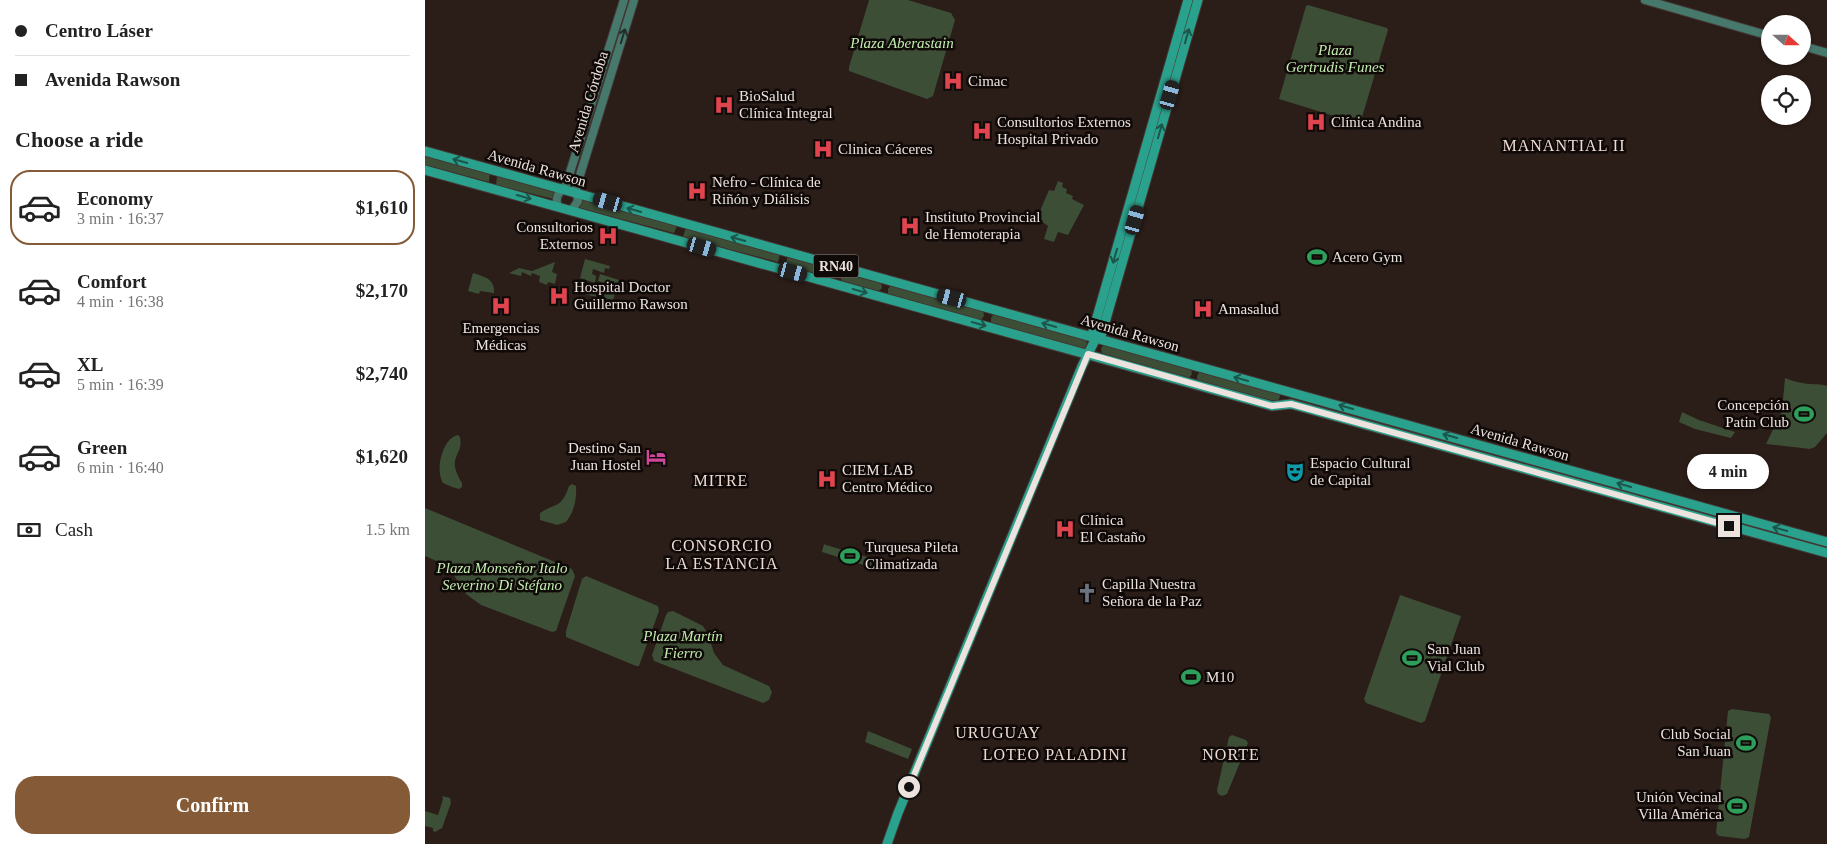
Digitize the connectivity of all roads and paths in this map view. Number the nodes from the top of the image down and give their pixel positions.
1 (623, 0) edge
2 (634, 0) edge
3 (1188, 0) edge
4 (1197, 0) edge
5 (1645, 0) edge
6 (1761, 33) edge
7 (1811, 48) edge
8 (1827, 53) edge
9 (425, 151) edge
10 (425, 170) edge
11 (561, 189) junction
12 (577, 194) junction
13 (558, 207) junction
14 (572, 210) junction
15 (1096, 338) junction
16 (1088, 354) junction
17 (1827, 542) edge
18 (1827, 553) edge
19 (887, 844) edge

1 - 11 main road, Avenida Córdoba
12 -> 2 main road, Avenida Córdoba
3 -> 15 main road
15 -> 4 main road
5 - 6 main road
7 - 8 main road
11 -> 9 main road, Avenida Rawson / RN40
10 -> 13 main road, Avenida Rawson / RN40
11 - 12 main road, Avenida Rawson / RN40
11 - 13 main road, Avenida Córdoba
12 - 14 main road, Avenida Córdoba
15 -> 12 main road, Avenida Rawson / RN40
13 - 14 main road, Avenida Rawson / RN40
14 -> 16 main road, Avenida Rawson / RN40
15 - 16 main road
17 -> 15 main road, Avenida Rawson / RN40
16 - 18 main road, Avenida Rawson / RN40
16 - 19 main road

